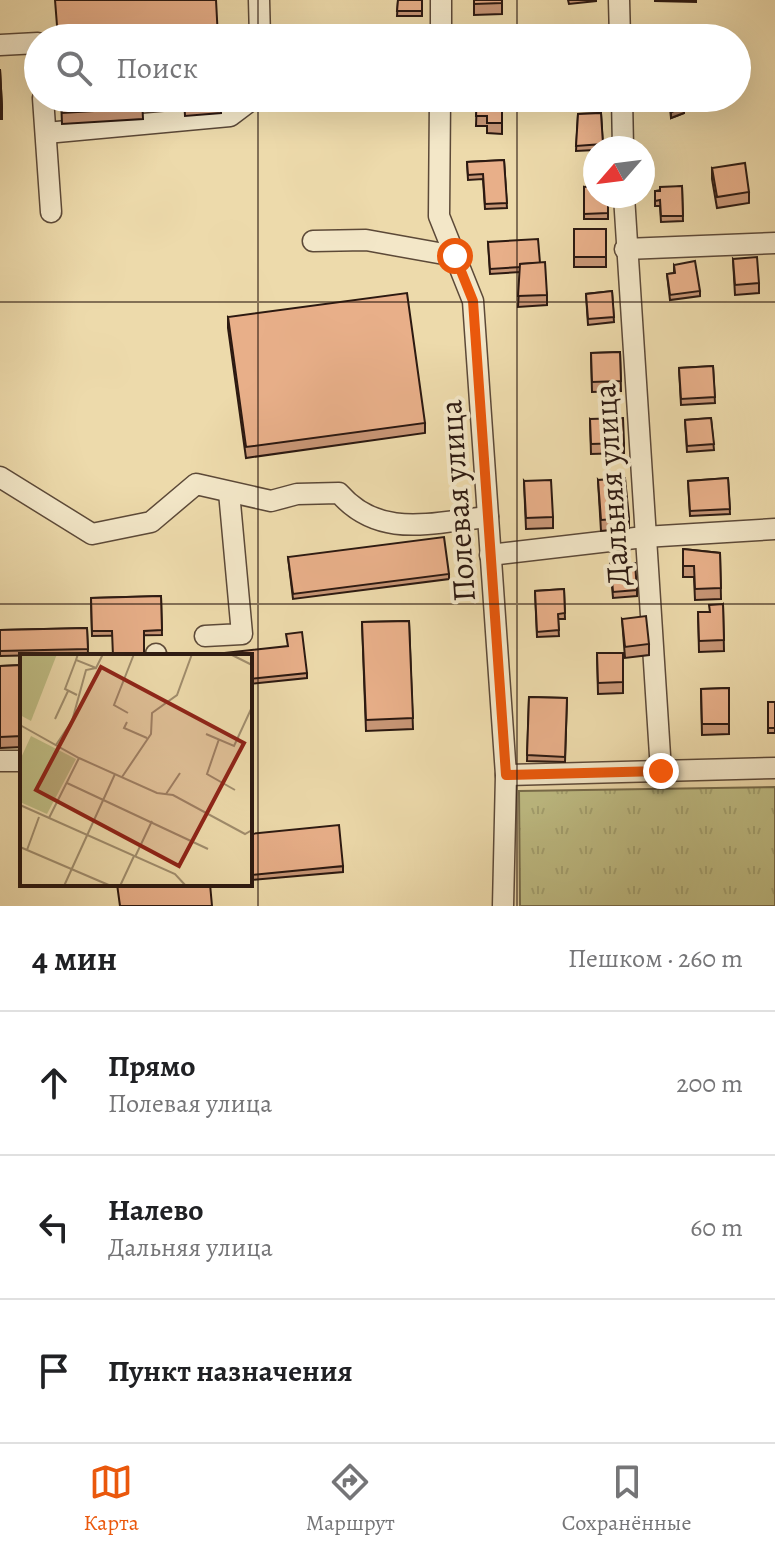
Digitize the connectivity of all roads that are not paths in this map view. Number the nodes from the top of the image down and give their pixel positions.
1 (259, 0) edge
2 (441, 0) edge
3 (619, 0) edge
4 (260, 24) edge
5 (441, 24) edge
6 (620, 24) edge
7 (24, 44) edge
8 (0, 45) edge
9 (44, 112) edge
10 (235, 112) edge
11 (440, 112) edge
12 (622, 112) edge
13 (46, 133) junction
14 (623, 136) edge
15 (624, 208) edge
16 (51, 212) dead end
17 (313, 241) dead end
18 (775, 243) edge
19 (625, 249) junction
20 (455, 256) junction
21 (0, 477) edge
22 (229, 492) junction
23 (488, 517) junction
24 (775, 529) edge
25 (644, 537) junction
26 (490, 555) junction
27 (205, 636) dead end
28 (775, 768) edge
29 (661, 771) junction
30 (506, 775) junction
31 (503, 906) edge

1 - 4 street
2 - 5 street
3 - 6 street
7 - 8 street
9 - 13 street
10 - 13 street
11 - 20 street, Полевая улица
12 - 14 street
13 - 16 street
15 - 19 street, Дальняя улица
17 - 20 street
18 - 19 street
19 - 25 street, Дальняя улица
20 - 23 street, Полевая улица
21 - 22 street
22 - 23 street
22 - 27 street
23 - 26 street, Полевая улица
24 - 25 street
25 - 26 street
25 - 29 street, Дальняя улица
26 - 30 street, Полевая улица
28 - 29 street
29 - 30 street
30 - 31 street, Полевая улица

